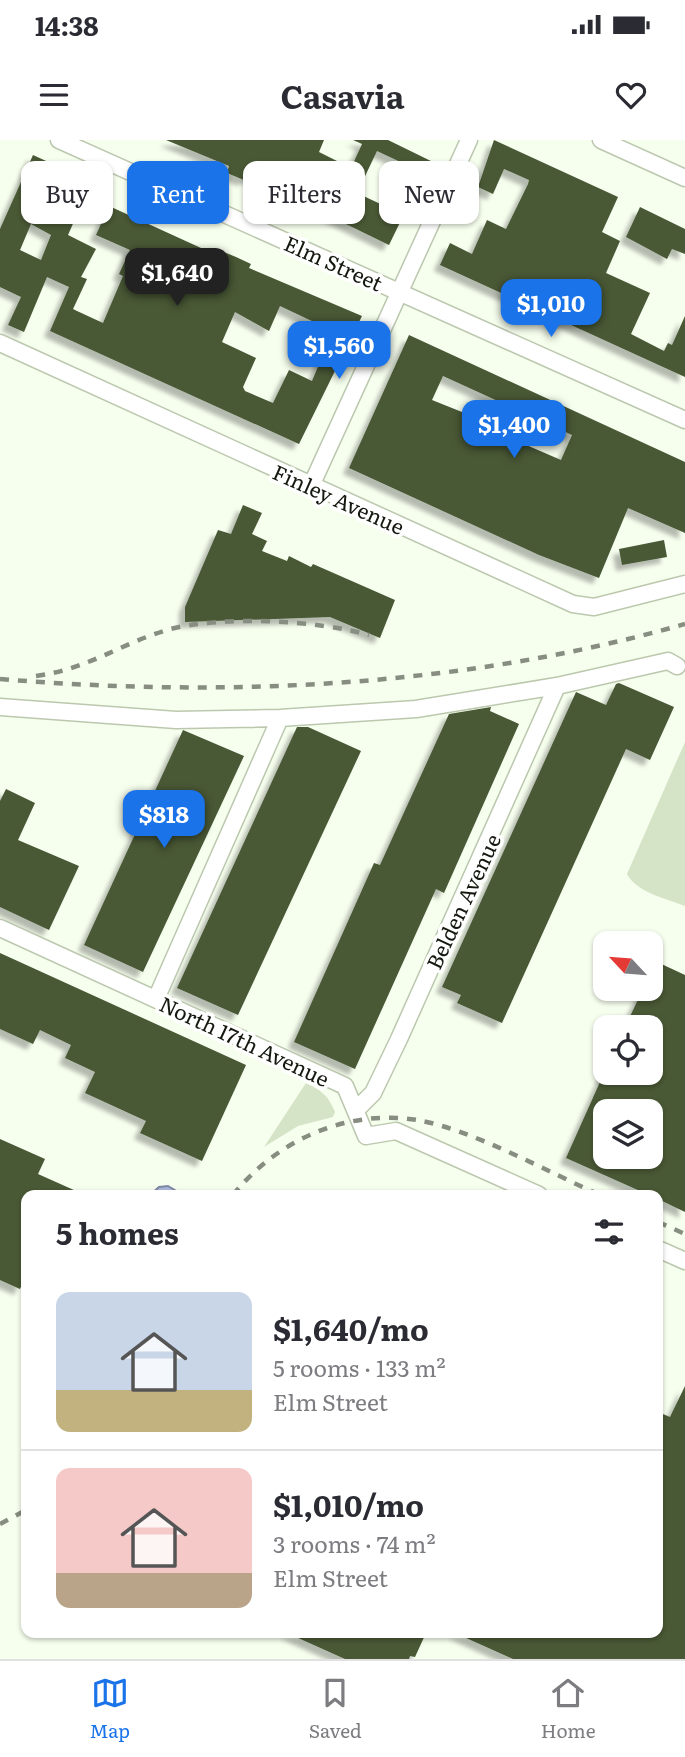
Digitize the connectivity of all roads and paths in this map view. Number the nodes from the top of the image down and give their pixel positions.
1 (59, 140) edge
2 (470, 140) edge
3 (601, 140) edge
4 (685, 178) edge
5 (401, 292) junction
6 (0, 343) edge
7 (685, 420) edge
8 (312, 486) junction
9 (685, 583) edge
10 (677, 666) dead end
11 (557, 686) junction
12 (0, 707) edge
13 (280, 718) junction
14 (0, 928) edge
15 (156, 999) junction
16 (356, 1110) junction
17 (528, 1190) edge
18 (663, 1251) edge
19 (685, 1261) edge

1 - 5 street, Elm Street
2 - 5 street
3 - 4 street
5 - 7 street, Elm Street
5 - 8 street
6 - 8 street, Finley Avenue
8 - 9 street, Finley Avenue
10 - 11 street
11 - 13 street
11 - 16 street, Belden Avenue
12 - 13 street
13 - 15 street
14 - 15 street, North 17th Avenue
15 - 16 street, North 17th Avenue
16 - 17 street, North 17th Avenue
18 - 19 street

